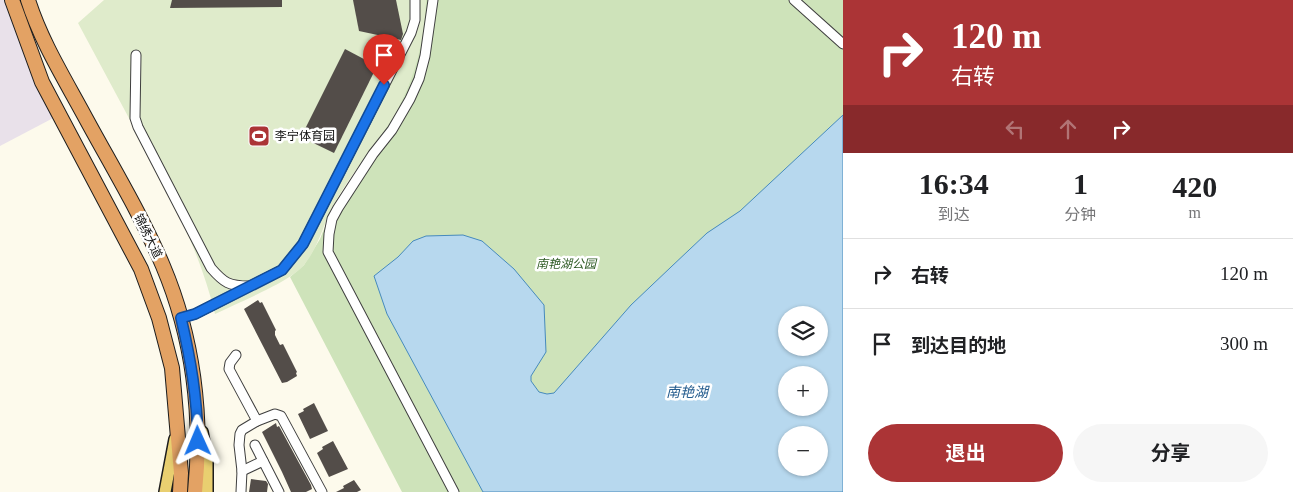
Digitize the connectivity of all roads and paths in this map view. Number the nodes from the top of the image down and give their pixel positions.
1 (12, 0) edge
2 (28, 0) edge
3 (415, 0) edge
4 (433, 0) edge
5 (794, 0) edge
6 (843, 44) edge
7 (136, 56) dead end
8 (251, 286) junction
9 (181, 318) junction
10 (236, 355) dead end
11 (197, 404) junction
12 (257, 421) junction
13 (177, 430) junction
14 (255, 445) dead end
15 (263, 461) junction
16 (242, 471) junction
17 (166, 492) edge
18 (180, 492) edge
19 (195, 492) edge
20 (207, 492) edge
21 (240, 492) edge
22 (279, 492) edge
23 (322, 492) edge
24 (454, 492) edge

1 - 13 highway, 锦绣大道
2 - 9 highway, 锦绣大道
3 - 8 lane
4 - 24 lane
5 - 6 lane
7 - 8 lane
8 - 9 lane
9 - 11 highway, 锦绣大道
10 - 12 lane
11 - 19 highway, 锦绣大道
11 - 20 main road
12 - 16 lane
12 - 23 lane
13 - 17 main road
13 - 18 highway, 锦绣大道
14 - 15 lane
15 - 16 lane
15 - 22 lane
16 - 21 lane

